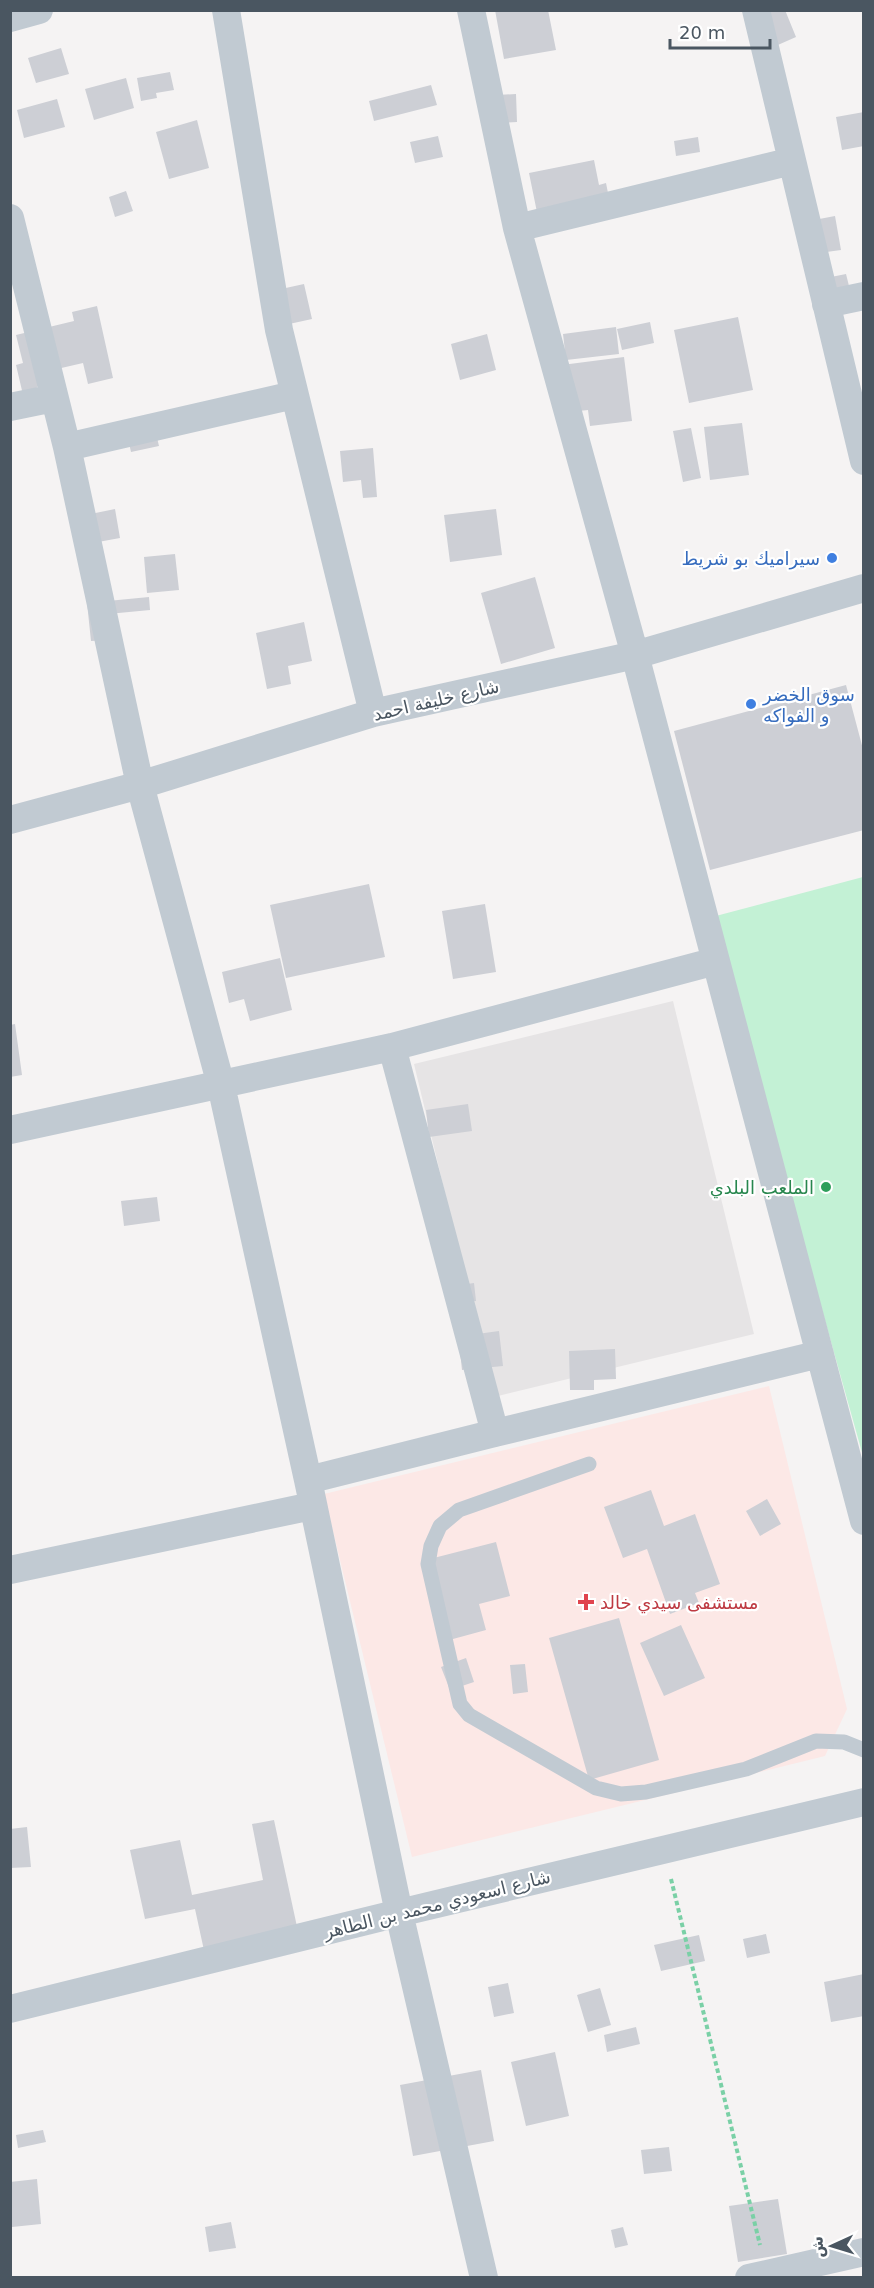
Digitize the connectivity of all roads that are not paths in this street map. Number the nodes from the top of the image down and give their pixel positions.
1 (39, 10) edge
2 (226, 10) edge
3 (471, 10) edge
4 (756, 10) edge
5 (10, 18) edge
6 (792, 161) junction
7 (10, 218) edge
8 (517, 228) junction
9 (864, 296) edge
10 (826, 304) junction
11 (294, 395) junction
12 (54, 398) junction
13 (10, 407) edge
14 (67, 447) junction
15 (864, 461) edge
16 (864, 588) edge
17 (635, 656) junction
18 (373, 714) junction
19 (140, 785) junction
20 (10, 820) edge
21 (716, 961) junction
22 (392, 1047) junction
23 (221, 1085) junction
24 (10, 1130) edge
25 (820, 1354) junction
26 (495, 1433) junction
27 (589, 1464) dead end
28 (310, 1493) junction
29 (864, 1521) edge
30 (10, 1570) edge
31 (864, 1750) edge
32 (864, 1802) edge
33 (399, 1913) junction
34 (10, 2009) edge
35 (864, 2252) edge
36 (758, 2276) edge
37 (484, 2277) edge

1 - 5 street
2 - 11 street
3 - 8 street
4 - 6 street
6 - 8 street
6 - 10 street
7 - 12 street
8 - 17 street
9 - 10 street
10 - 15 street
11 - 14 street
11 - 18 street
12 - 13 street
12 - 14 street
14 - 19 street
16 - 17 street, شارع خليفة احمد
17 - 18 street, شارع خليفة احمد
17 - 21 street
18 - 19 street, شارع خليفة احمد
19 - 20 street, شارع خليفة احمد
19 - 23 street
21 - 22 street
21 - 25 street
22 - 23 street
22 - 26 street
23 - 24 street
23 - 28 street
25 - 26 street
25 - 29 street
26 - 28 street
27 - 31 lane
28 - 30 street
28 - 33 street
32 - 33 street, شارع اسعودي محمد بن الطاهر
33 - 34 street, شارع اسعودي محمد بن الطاهر
33 - 37 street
35 - 36 street

